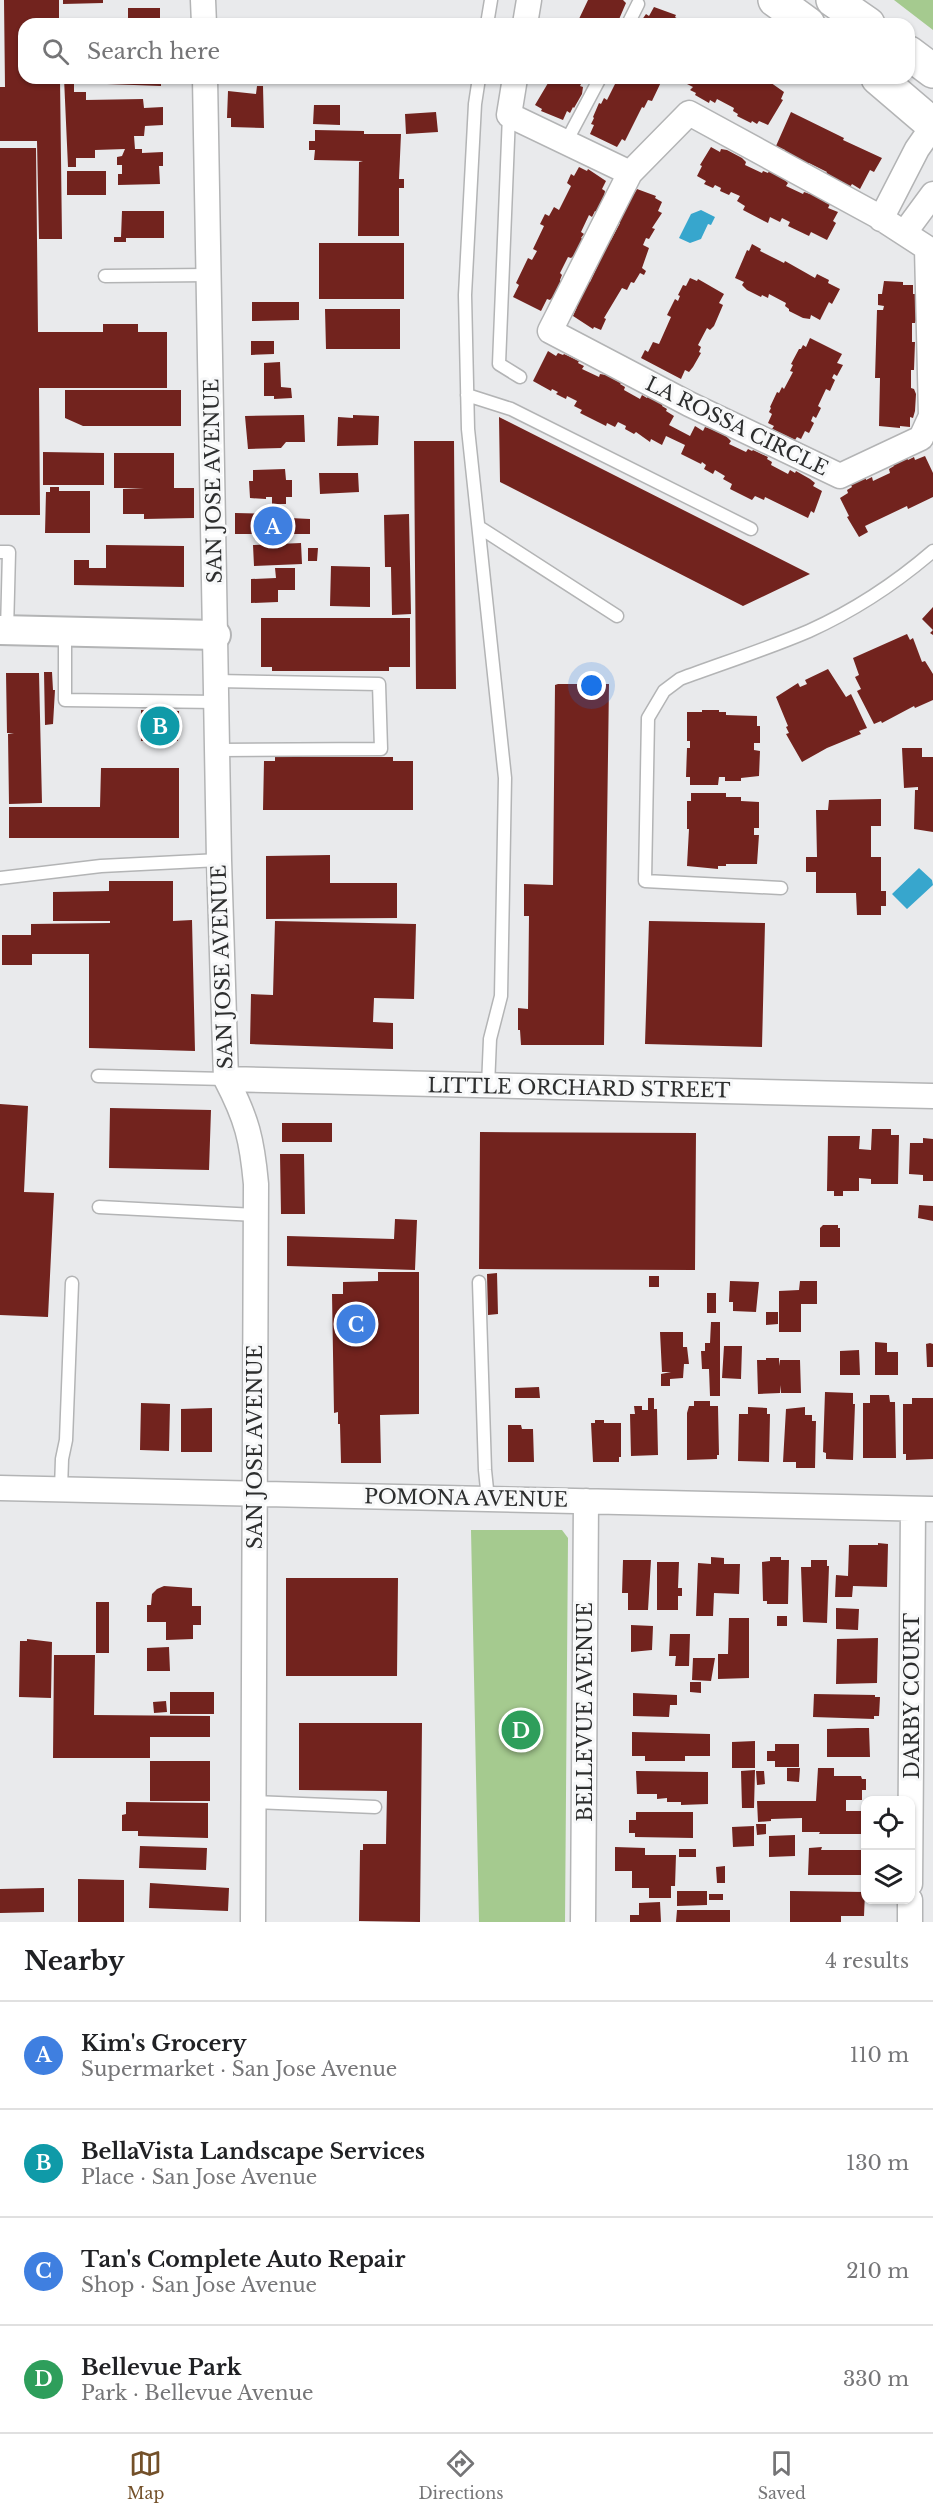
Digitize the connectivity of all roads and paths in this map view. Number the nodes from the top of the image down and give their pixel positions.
1 (203, 0) edge
2 (491, 0) edge
3 (529, 0) edge
4 (775, 0) edge
5 (833, 0) edge
6 (638, 4) dead end
7 (204, 18) edge
8 (488, 18) edge
9 (526, 18) edge
10 (631, 18) edge
11 (800, 18) edge
12 (859, 18) edge
13 (915, 58) edge
14 (933, 71) edge
15 (205, 84) edge
16 (478, 84) edge
17 (514, 84) edge
18 (597, 84) edge
19 (885, 84) edge
20 (508, 115) junction
21 (933, 126) edge
22 (566, 142) junction
23 (630, 172) junction
24 (933, 194) edge
25 (881, 219) junction
26 (905, 232) junction
27 (209, 275) junction
28 (105, 276) dead end
29 (520, 376) dead end
30 (467, 395) junction
31 (479, 527) junction
32 (751, 529) dead end
33 (933, 551) edge
34 (0, 552) edge
35 (617, 616) dead end
36 (3, 631) edge
37 (65, 632) junction
38 (216, 635) junction
39 (225, 688) junction
40 (230, 750) junction
41 (219, 860) junction
42 (0, 878) edge
43 (780, 888) dead end
44 (98, 1076) dead end
45 (226, 1079) junction
46 (488, 1086) junction
47 (933, 1096) edge
48 (99, 1207) dead end
49 (256, 1215) junction
50 (478, 1282) dead end
51 (72, 1283) dead end
52 (0, 1488) edge
53 (61, 1489) junction
54 (255, 1494) junction
55 (488, 1499) junction
56 (586, 1501) junction
57 (923, 1509) edge
58 (254, 1802) junction
59 (375, 1807) dead end
60 (911, 1850) edge
61 (910, 1904) edge
62 (253, 1922) edge
63 (583, 1922) edge
64 (910, 1922) edge

1 - 7 street
2 - 8 lane
3 - 9 street
4 - 11 main road
5 - 12 main road
6 - 10 lane
13 - 14 main road
15 - 27 street, SAN JOSE AVENUE
16 - 30 lane
17 - 20 street
18 - 22 lane
19 - 21 main road
20 - 22 street
20 - 29 lane
21 - 25 street
22 - 23 street
23 - 25 street, LA ROSSA CIRCLE
23 - 26 street, LA ROSSA CIRCLE
24 - 26 street
25 - 26 street, LA ROSSA CIRCLE
27 - 28 lane
27 - 38 street, SAN JOSE AVENUE
30 - 31 lane
30 - 32 lane
31 - 35 lane
31 - 46 lane
33 - 43 lane
34 - 36 lane
36 - 37 street
37 - 38 street
37 - 39 lane
38 - 39 street, SAN JOSE AVENUE
39 - 40 street, SAN JOSE AVENUE
39 - 40 lane
40 - 41 street, SAN JOSE AVENUE
41 - 42 lane
41 - 45 street, SAN JOSE AVENUE
44 - 45 lane
45 - 46 street, LITTLE ORCHARD STREET
45 - 49 street, SAN JOSE AVENUE
46 - 47 street, LITTLE ORCHARD STREET
48 - 49 lane
49 - 54 street, SAN JOSE AVENUE
50 - 55 lane
51 - 53 lane
52 - 53 street, POMONA AVENUE
53 - 54 street, POMONA AVENUE
54 - 55 street, POMONA AVENUE
54 - 58 street, SAN JOSE AVENUE
55 - 56 street, POMONA AVENUE
56 - 57 street, POMONA AVENUE
56 - 63 street, BELLEVUE AVENUE
57 - 60 street, DARBY COURT
58 - 59 lane
58 - 62 street, SAN JOSE AVENUE
61 - 64 street

